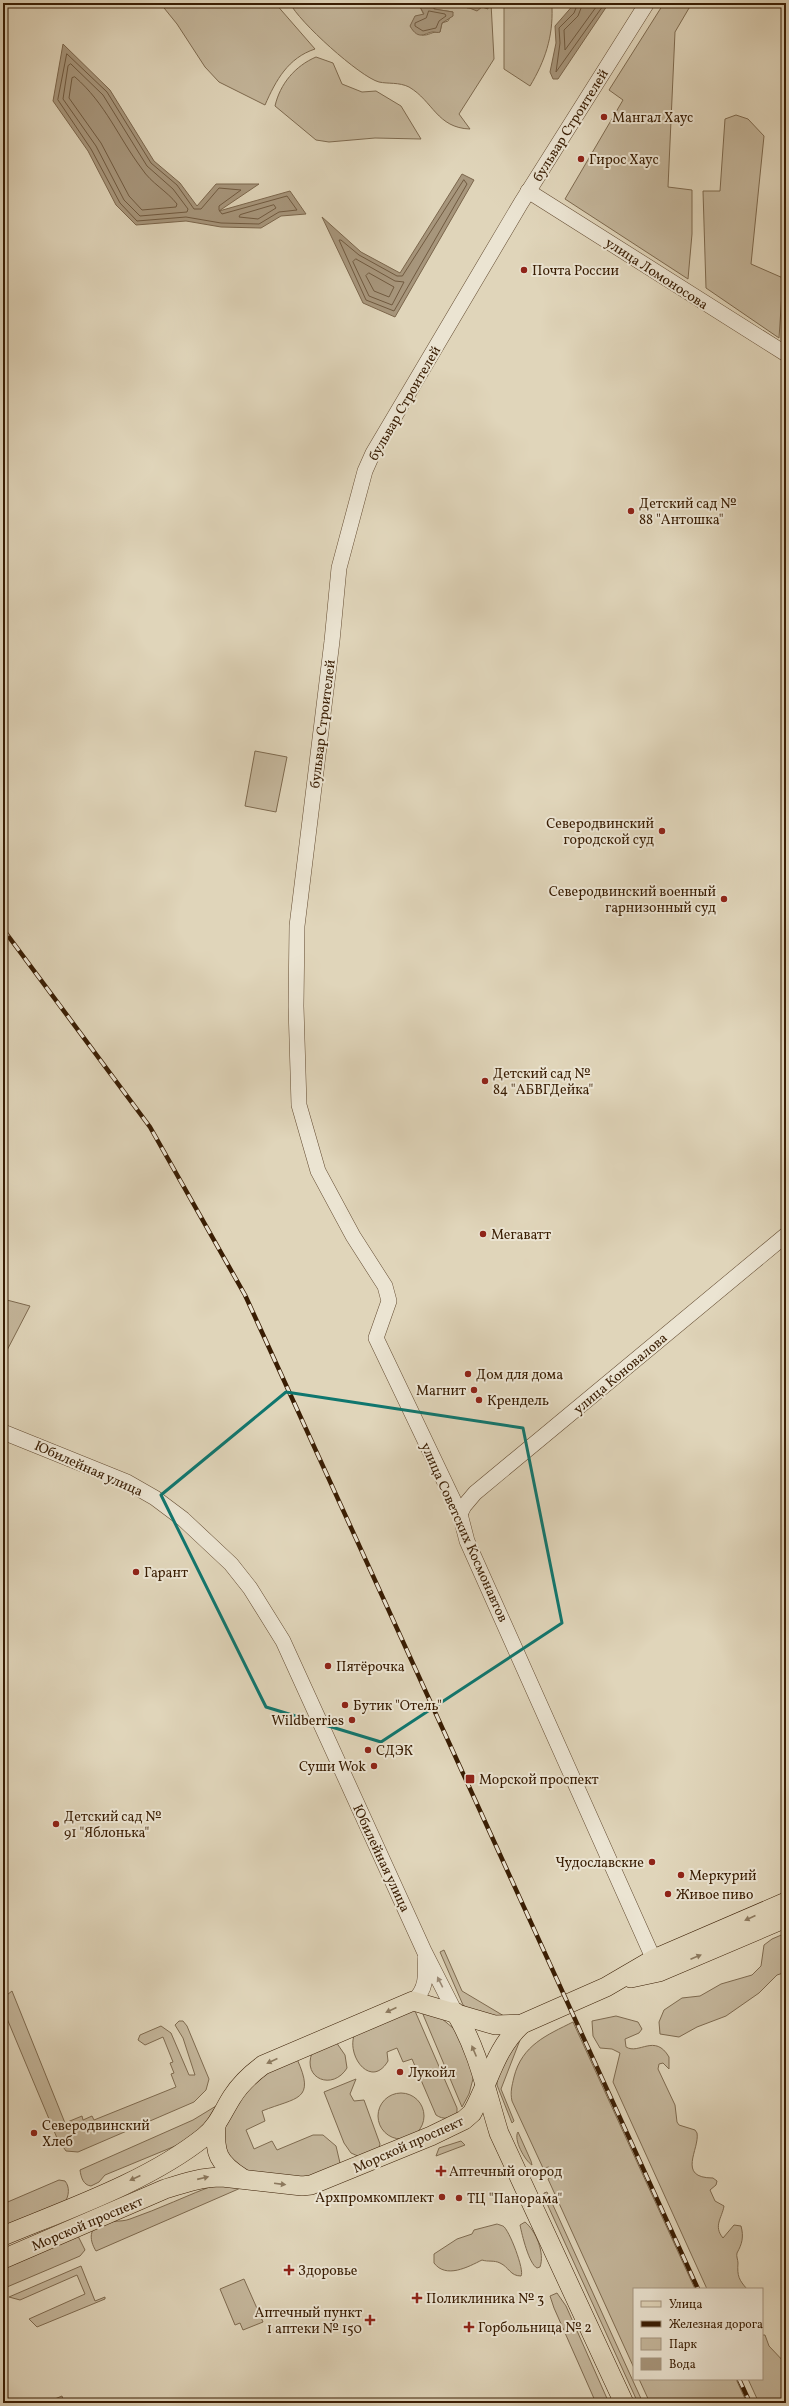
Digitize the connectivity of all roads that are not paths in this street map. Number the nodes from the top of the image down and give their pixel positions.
1 (648, 3) edge
2 (528, 191) junction
3 (786, 354) edge
4 (297, 926) joint
5 (786, 1235) edge
6 (3, 1432) edge
7 (460, 1514) junction
8 (786, 1902) edge
9 (786, 1918) edge
10 (425, 1953) junction
11 (657, 1965) junction
12 (413, 2001) junction
13 (455, 2012) junction
14 (522, 2024) junction
15 (484, 2088) junction
16 (464, 2120) junction
17 (216, 2125) junction
18 (499, 2133) junction
19 (156, 2169) junction
20 (242, 2178) junction
21 (165, 2189) junction
22 (3, 2236) edge
23 (3, 2259) edge
24 (624, 2403) edge

1 - 2 street, бульвар Строителей
2 - 3 street, улица Ломоносова
2 - 4 street, бульвар Строителей
4 - 7 street, улица Советских Космонавтов
5 - 7 street, улица Коновалова
6 - 10 street, Юбилейная улица
7 - 11 street, улица Советских Космонавтов
8 -> 11 main road, Морской проспект
11 -> 9 main road, Морской проспект
10 - 12 street
13 -> 10 street, Юбилейная улица
11 - 14 main road, Морской проспект
12 - 13 main road, Морской проспект
12 -> 17 main road, Морской проспект
13 - 14 main road, Морской проспект
15 -> 13 main road, Юбилейная улица
14 - 15 main road, Морской проспект
15 - 16 main road, Морской проспект
15 - 18 main road, Юбилейная улица
16 - 18 main road
20 -> 16 main road, Морской проспект
17 - 19 main road, Морской проспект
17 - 20 main road, Морской проспект
18 - 24 main road, Юбилейная улица
19 - 21 main road
19 -> 22 main road, Морской проспект
21 -> 20 main road, Морской проспект
21 - 23 main road, Морской проспект

